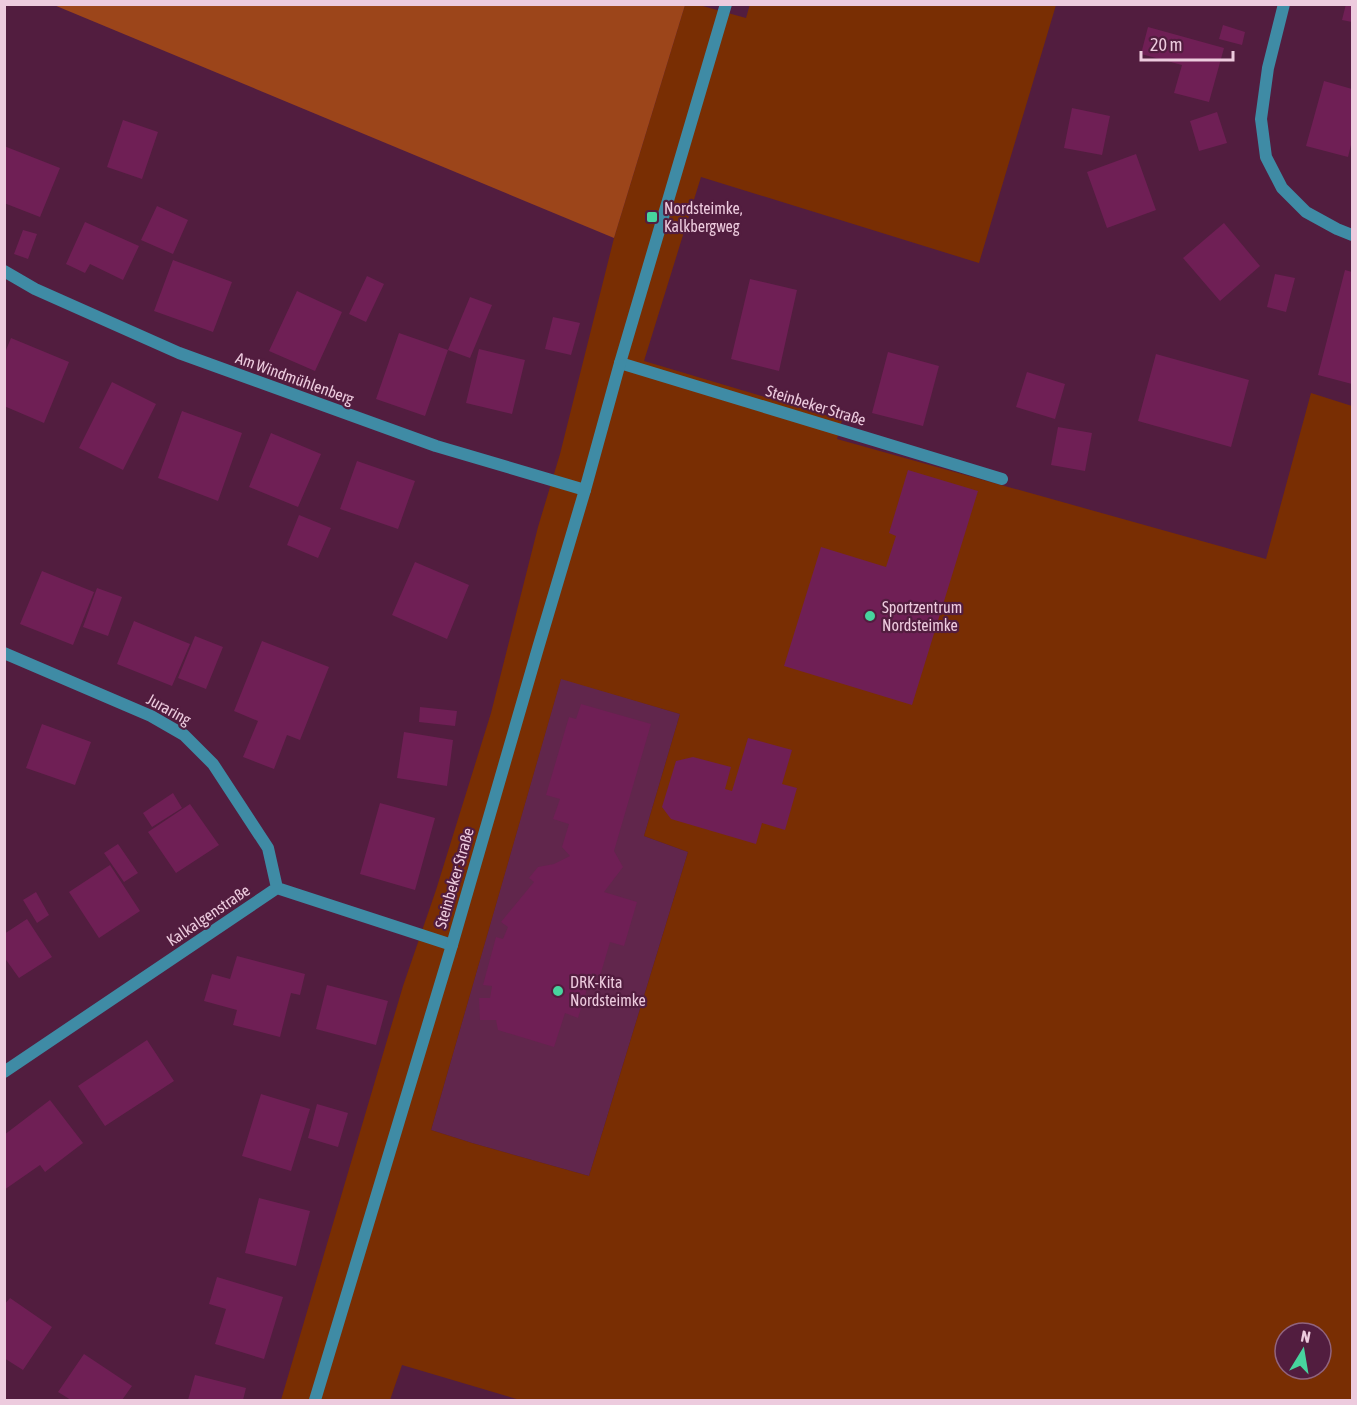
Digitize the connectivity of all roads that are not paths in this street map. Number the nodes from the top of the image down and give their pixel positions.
1 (726, 4) edge
2 (1284, 4) edge
3 (1353, 235) edge
4 (4, 271) edge
5 (620, 363) junction
6 (1002, 478) dead end
7 (585, 490) junction
8 (4, 653) edge
9 (277, 888) junction
10 (452, 945) junction
11 (4, 1072) edge
12 (315, 1401) edge

1 - 5 street, Steinbeker Straße
2 - 3 street
4 - 7 street, Am Windmühlenberg
5 - 6 street, Steinbeker Straße
5 - 7 street, Steinbeker Straße
7 - 10 street, Steinbeker Straße
8 - 9 street, Juraring
9 - 10 street
9 - 11 street, Kalkalgenstraße
10 - 12 street, Steinbeker Straße

